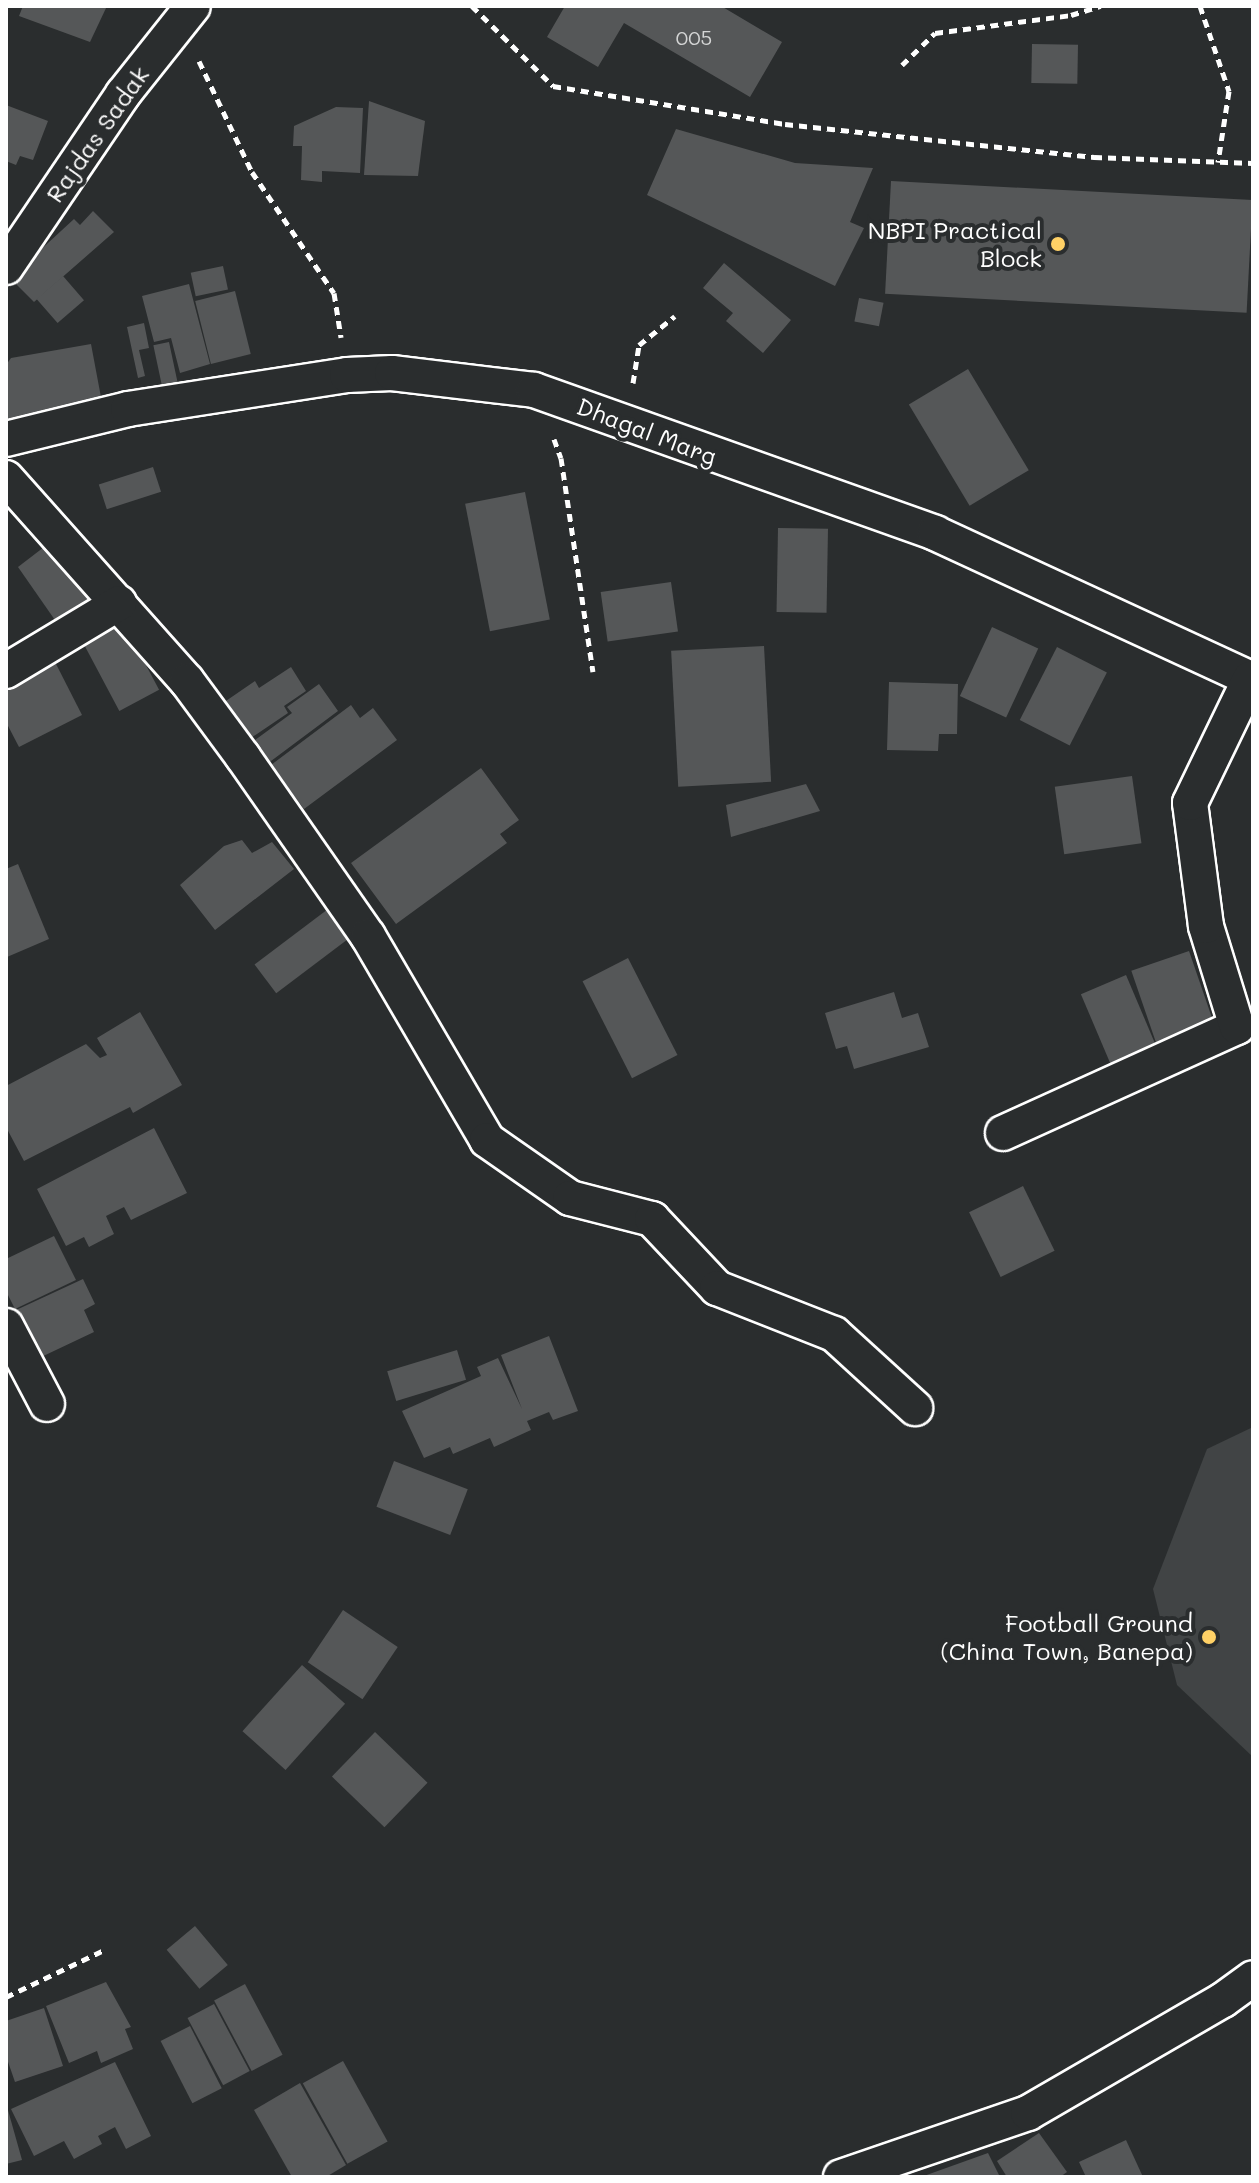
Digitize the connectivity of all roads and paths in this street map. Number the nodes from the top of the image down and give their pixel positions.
1 (472, 6) edge
2 (1101, 6) edge
3 (1200, 6) edge
4 (186, 13) edge
5 (902, 65) dead end
6 (1218, 162) junction
7 (1253, 163) edge
8 (6, 267) edge
9 (675, 316) dead end
10 (347, 375) junction
11 (534, 390) junction
12 (606, 414) junction
13 (6, 439) edge
14 (6, 478) edge
15 (119, 603) junction
16 (6, 671) edge
17 (593, 672) dead end
18 (1252, 680) edge
19 (1003, 1133) dead end
20 (6, 1326) edge
21 (47, 1404) dead end
22 (915, 1408) dead end
23 (106, 1949) dead end
24 (1253, 1978) edge
25 (6, 1997) edge
26 (841, 2177) edge

1 - 6 path
2 - 5 path
3 - 6 path
4 - 8 street, Rajdas Sadak
4 - 10 path
6 - 7 path
9 - 12 path
10 - 11 street, Dhagal Marg
10 - 13 street, Dhagal Marg
11 - 12 street, Dhagal Marg
11 - 17 path
12 - 18 street, Dhagal Marg
14 - 15 street
15 - 16 street
15 - 22 street
18 - 19 street
20 - 21 street
23 - 25 path
24 - 26 street

